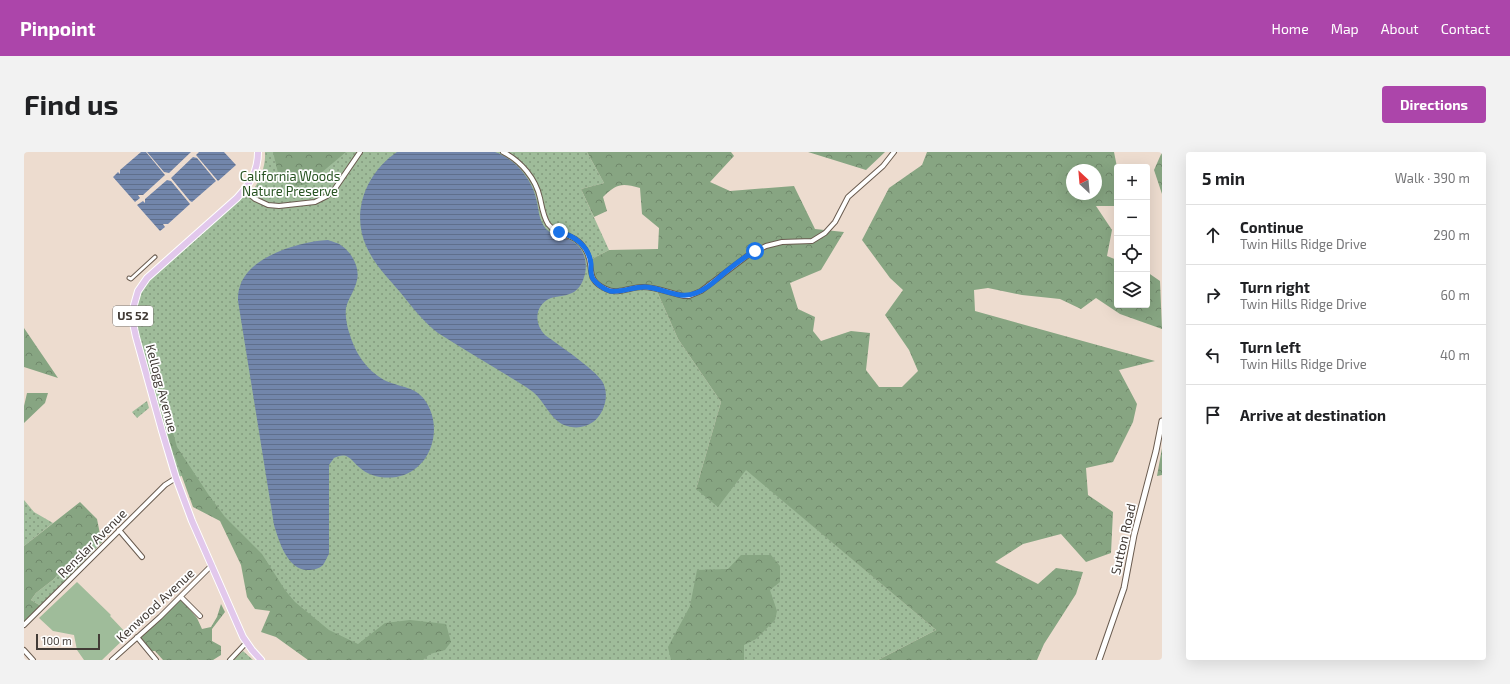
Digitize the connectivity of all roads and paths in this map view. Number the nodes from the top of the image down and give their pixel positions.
1 (258, 152) edge
2 (360, 152) edge
3 (503, 152) edge
4 (894, 152) edge
5 (244, 190) junction
6 (155, 257) dead end
7 (129, 278) dead end
8 (1162, 421) edge
9 (176, 478) junction
10 (119, 530) junction
11 (142, 557) dead end
12 (212, 565) junction
13 (181, 597) junction
14 (200, 616) dead end
15 (24, 625) edge
16 (137, 637) junction
17 (246, 644) junction
18 (24, 650) edge
19 (33, 660) edge
20 (112, 660) edge
21 (156, 660) edge
22 (230, 660) edge
23 (261, 660) edge
24 (1099, 660) edge

1 - 5 main road, Kellogg Avenue / US 52
2 - 5 street
3 - 4 street
5 - 9 main road, Kellogg Avenue / US 52
6 - 7 street
8 - 24 street, Sutton Road
9 - 10 street, Renslar Avenue
9 - 12 main road, Kellogg Avenue / US 52
10 - 11 street
10 - 15 street, Renslar Avenue
12 - 13 street, Kenwood Avenue
12 - 17 main road, Kellogg Avenue / US 52
13 - 14 street
13 - 16 street, Kenwood Avenue
16 - 20 street, Kenwood Avenue
16 - 21 street
17 - 22 street
17 - 23 main road, Kellogg Avenue / US 52
18 - 19 street

